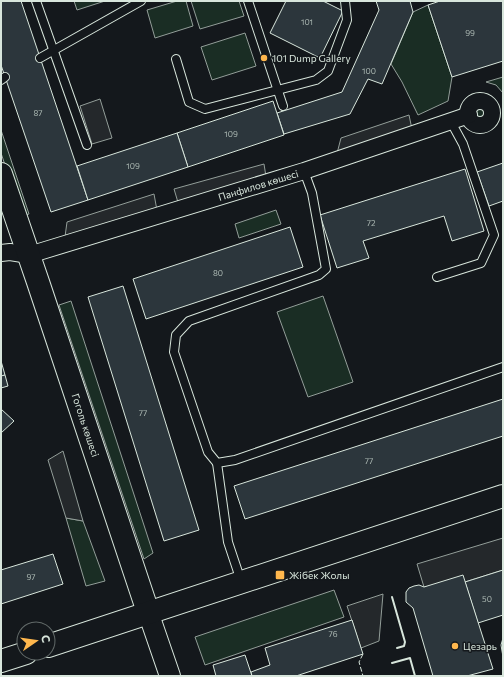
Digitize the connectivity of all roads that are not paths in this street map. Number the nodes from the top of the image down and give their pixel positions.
1 (36, 1) edge
2 (141, 1) edge
3 (248, 1) edge
4 (345, 1) edge
5 (53, 50) junction
6 (40, 58) dead end
7 (176, 59) dead end
8 (278, 90) junction
9 (283, 106) dead end
10 (469, 116) dead end
11 (451, 122) junction
12 (87, 145) dead end
13 (304, 171) junction
14 (1, 174) edge
15 (38, 252) junction
16 (1, 253) edge
17 (437, 277) dead end
18 (503, 367) edge
19 (217, 463) junction
20 (503, 496) edge
21 (241, 582) junction
22 (148, 612) junction
23 (56, 643) edge
24 (16, 656) edge
25 (1, 661) edge
26 (170, 676) edge

1 - 5 lane
2 - 5 lane
3 - 8 lane
4 - 8 lane
5 - 6 lane
5 - 12 lane
7 - 8 lane
8 - 9 lane
10 - 11 street, Панфилов көшесі
11 - 13 street, Панфилов көшесі
11 - 17 lane
13 - 15 street, Панфилов көшесі
13 - 19 lane
14 - 15 main road, Гоголь көшесі
15 - 16 street, Панфилов көшесі
15 - 22 main road, Гоголь көшесі
18 - 19 lane
19 - 21 lane
20 - 21 main road
21 - 22 main road
22 - 23 main road
22 - 26 street, Гоголь көшесі
24 - 25 main road

